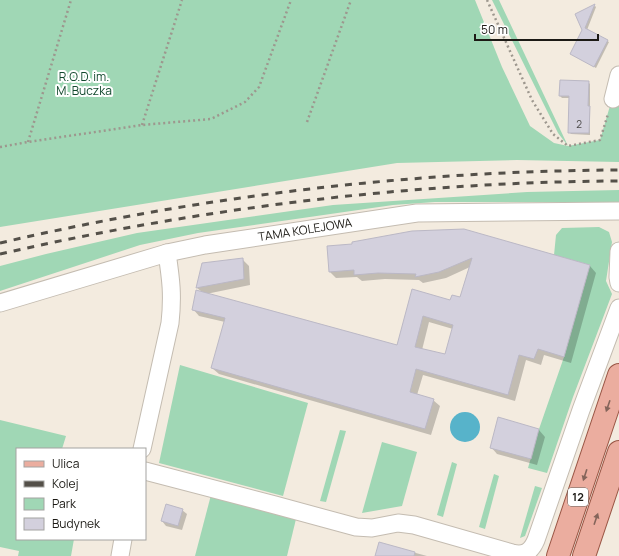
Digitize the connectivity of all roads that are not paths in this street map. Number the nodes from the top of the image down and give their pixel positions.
1 (619, 75) edge
2 (612, 99) road end
3 (619, 210) edge
4 (619, 251) edge
5 (167, 253) junction
6 (619, 283) edge
7 (0, 303) edge
8 (619, 308) edge
9 (619, 375) edge
10 (142, 448) edge
11 (619, 452) edge
12 (146, 472) edge
13 (123, 540) edge
14 (120, 556) edge
15 (558, 556) edge
16 (584, 556) edge

1 - 2 street
3 - 5 street, TAMA KOLEJOWA
4 - 6 street
5 - 7 street, TAMA KOLEJOWA
5 - 10 street
8 - 12 street
9 -> 15 main road, 12
16 -> 11 main road, 12
13 - 14 street

